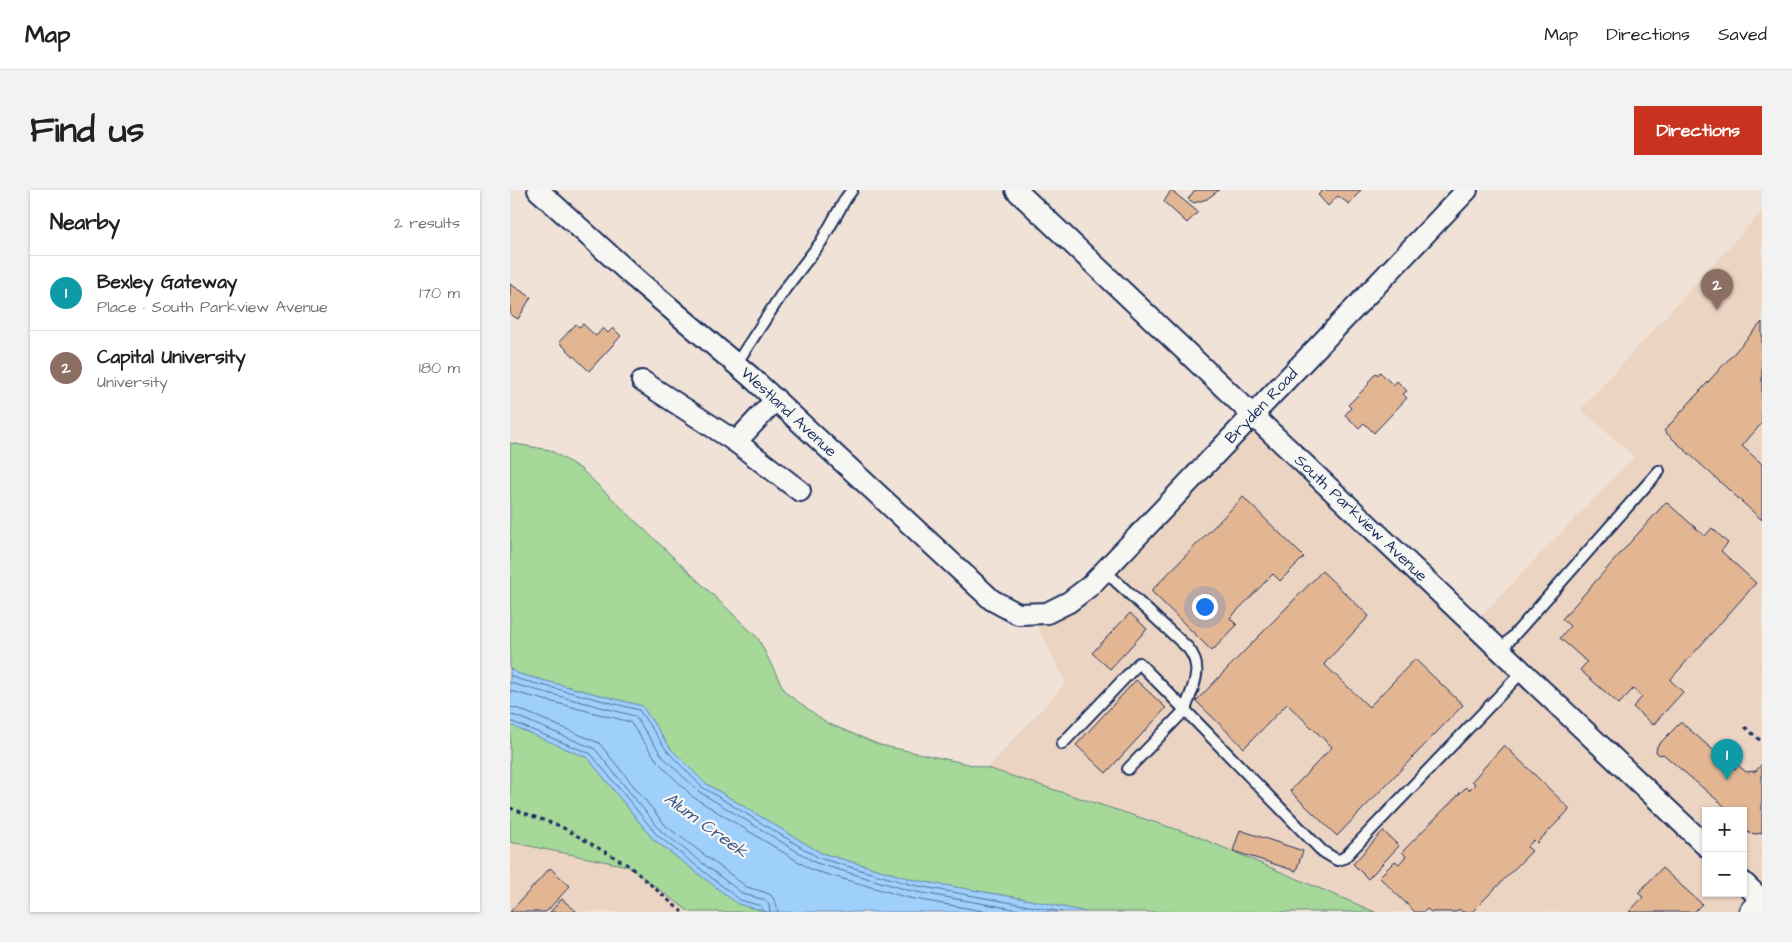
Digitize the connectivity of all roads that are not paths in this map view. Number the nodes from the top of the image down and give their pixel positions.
1 (538, 190) edge
2 (852, 190) edge
3 (1016, 190) edge
4 (1468, 190) edge
5 (736, 364) junction
6 (642, 381) dead end
7 (776, 399) junction
8 (1253, 417) junction
9 (736, 442) junction
10 (1659, 471) dead end
11 (800, 491) dead end
12 (1105, 571) junction
13 (1047, 613) joint
14 (1500, 651) junction
15 (1522, 672) junction
16 (1185, 710) junction
17 (1062, 744) dead end
18 (1128, 769) dead end
19 (1702, 842) edge
20 (1747, 886) edge
21 (1762, 901) edge
22 (1754, 912) edge

1 - 5 street, Westland Avenue
2 - 5 lane
3 - 8 street, South Parkview Avenue
4 - 8 street, Bryden Road
5 - 7 street, Westland Avenue
6 - 9 street
7 - 9 street
7 - 13 street, Westland Avenue
8 - 12 street, Bryden Road
8 - 14 street, South Parkview Avenue
9 - 11 street
10 - 14 lane
12 - 13 street, Bryden Road
12 - 16 lane
14 - 15 street, South Parkview Avenue
15 - 16 lane
15 - 19 street, South Parkview Avenue
16 - 17 lane
16 - 18 lane
20 - 21 street
21 - 22 main road

